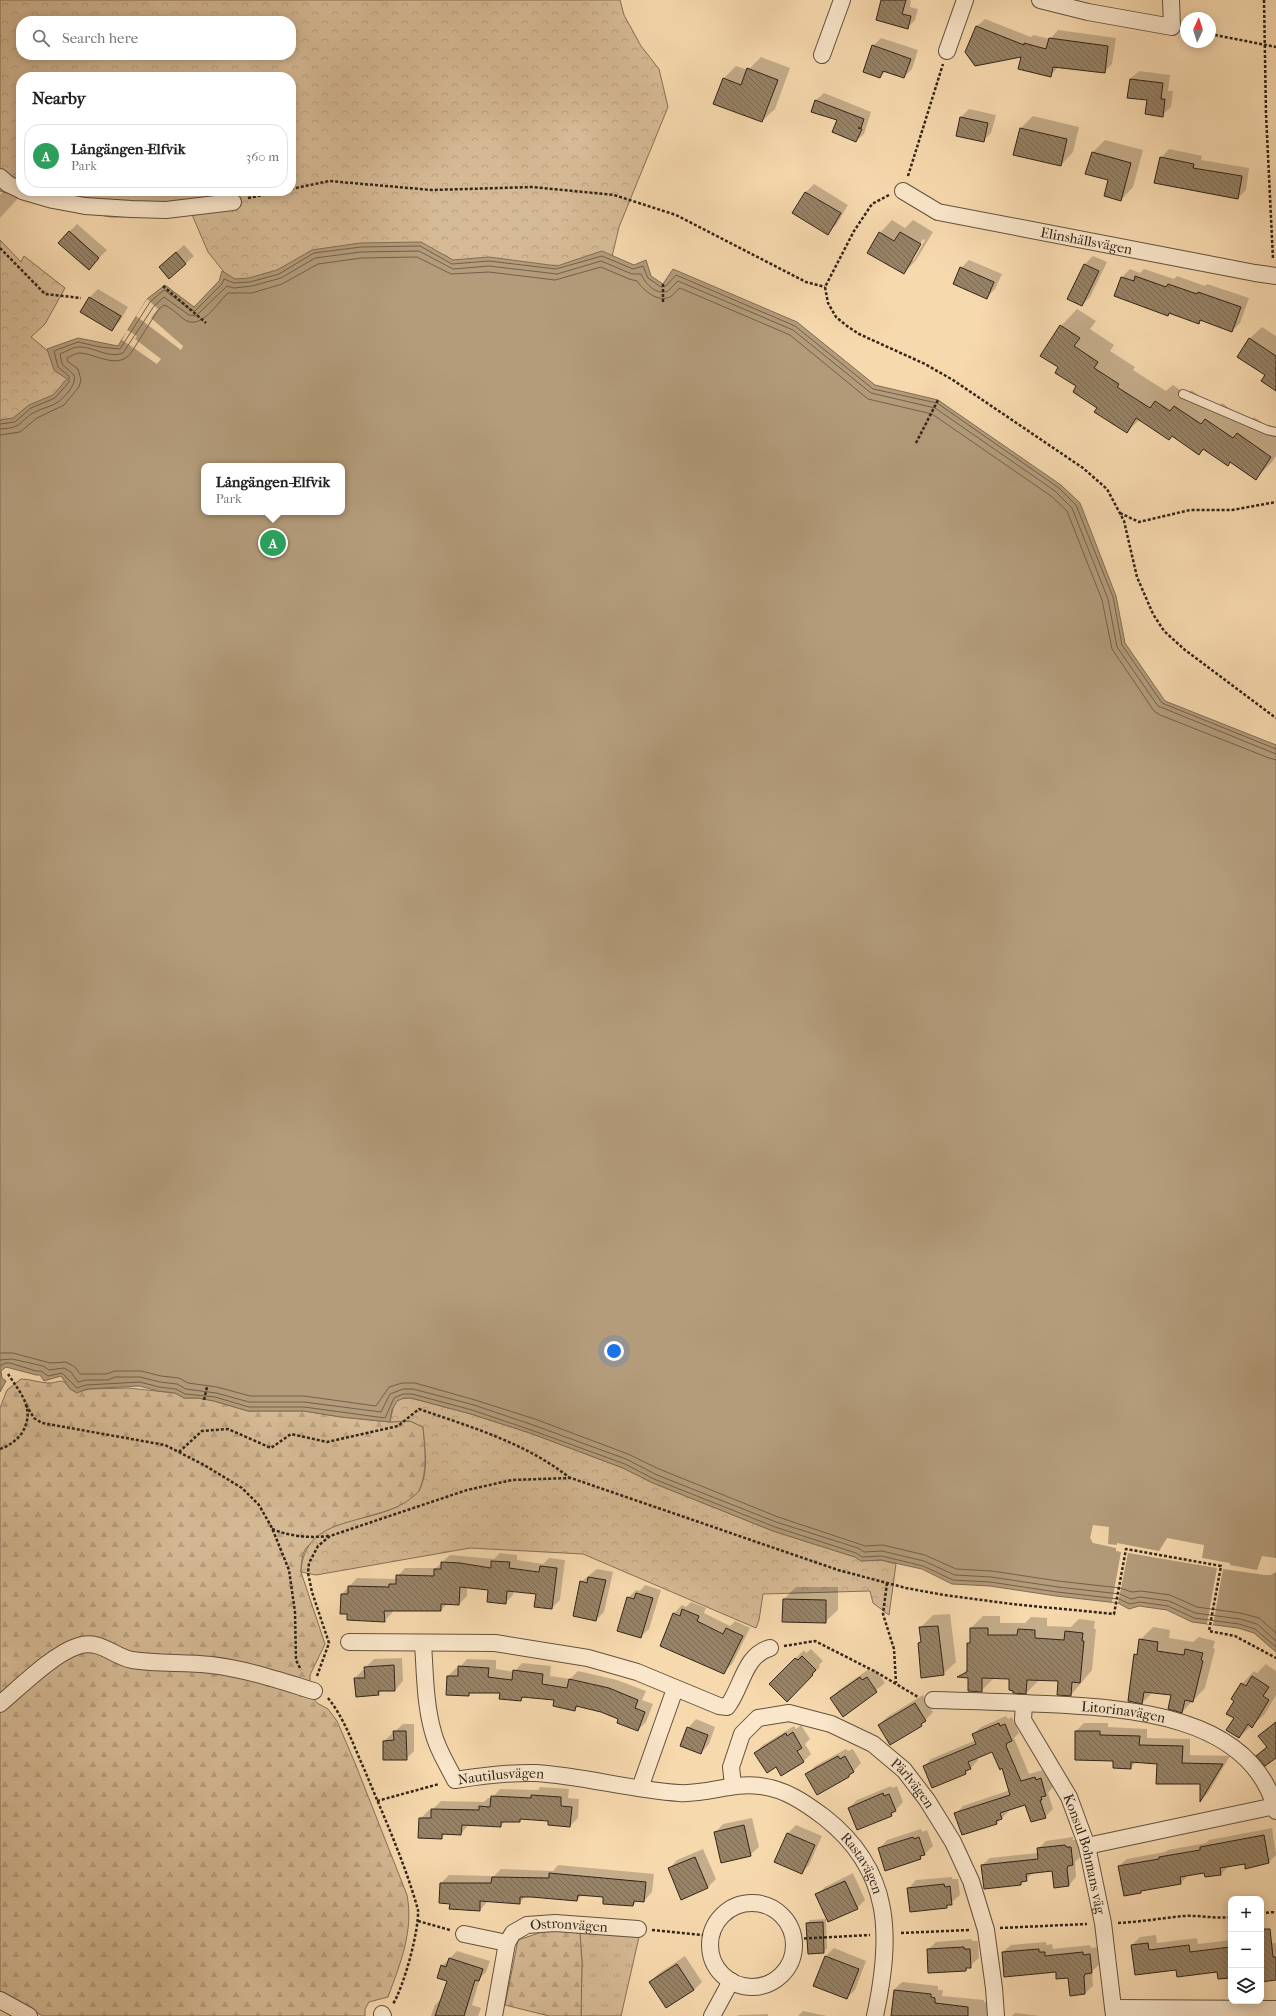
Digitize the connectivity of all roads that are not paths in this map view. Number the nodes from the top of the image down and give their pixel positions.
1 (842, 0) edge
2 (965, 0) edge
3 (1040, 0) edge
4 (1171, 0) edge
5 (948, 51) road end
6 (822, 55) dead end
7 (0, 177) edge
8 (16, 188) edge
9 (903, 191) road end
10 (39, 196) edge
11 (233, 202) road end
12 (1275, 276) edge
13 (1183, 394) dead end
14 (1276, 432) edge
15 (349, 1642) dead end
16 (423, 1643) junction
17 (770, 1648) road end
18 (675, 1689) junction
19 (314, 1691) road end
20 (933, 1700) road end
21 (1024, 1703) junction
22 (0, 1704) edge
23 (734, 1785) junction
24 (640, 1788) junction
25 (1275, 1808) edge
26 (1087, 1846) junction
27 (638, 1929) road end
28 (464, 1934) road end
29 (507, 1942) junction
30 (731, 1981) junction
31 (0, 2000) edge
32 (1276, 2010) edge
33 (1114, 2012) edge
34 (29, 2016) edge
35 (494, 2016) edge
36 (712, 2016) edge
37 (875, 2016) edge
38 (996, 2016) edge

1 - 6 street
2 - 5 street
3 - 4 street
7 - 8 street
9 - 12 street, Elinshällsvägen
10 - 11 street
13 - 14 lane
15 - 16 street
16 - 18 street
16 - 24 street, Nautilusvägen
17 - 18 street
18 - 24 street
19 - 22 street
20 - 21 street, Litorinavägen
21 - 25 street, Litorinavägen
21 - 26 street, Konsul Bohmans väg
23 - 24 street, Nautilusvägen
23 - 37 street, Rastavägen
23 - 38 street, Pärlvägen
25 - 26 street, Litorinavägen
26 - 33 street, Konsul Bohmans väg
27 - 29 street, Ostronvägen
28 - 29 street
29 - 35 street
30 - 30 street
30 - 36 street
31 - 34 street
32 - 33 street

